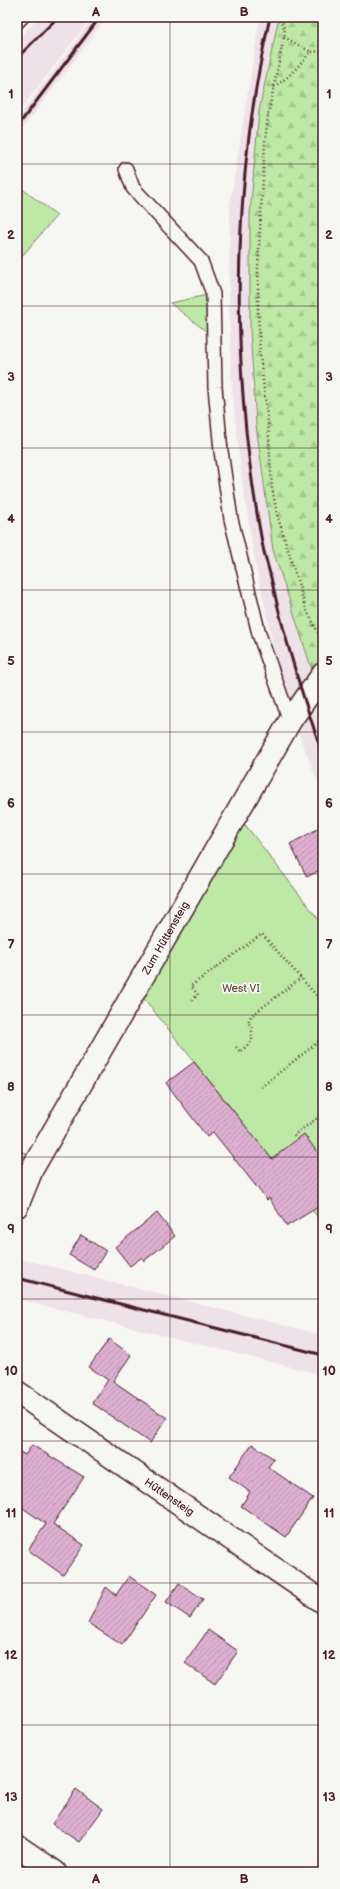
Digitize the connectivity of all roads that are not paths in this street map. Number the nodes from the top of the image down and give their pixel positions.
1 (22, 17) edge
2 (17, 22) edge
3 (126, 169) dead end
4 (323, 674) edge
5 (290, 720) junction
6 (17, 1206) edge
7 (17, 1392) edge
8 (323, 1602) edge
9 (17, 1846) edge
10 (55, 1872) edge

1 - 2 lane
3 - 5 lane
4 - 5 street, Zum Hüttensteig
5 - 6 street, Zum Hüttensteig
7 - 8 street, Hüttensteig
9 - 10 street

